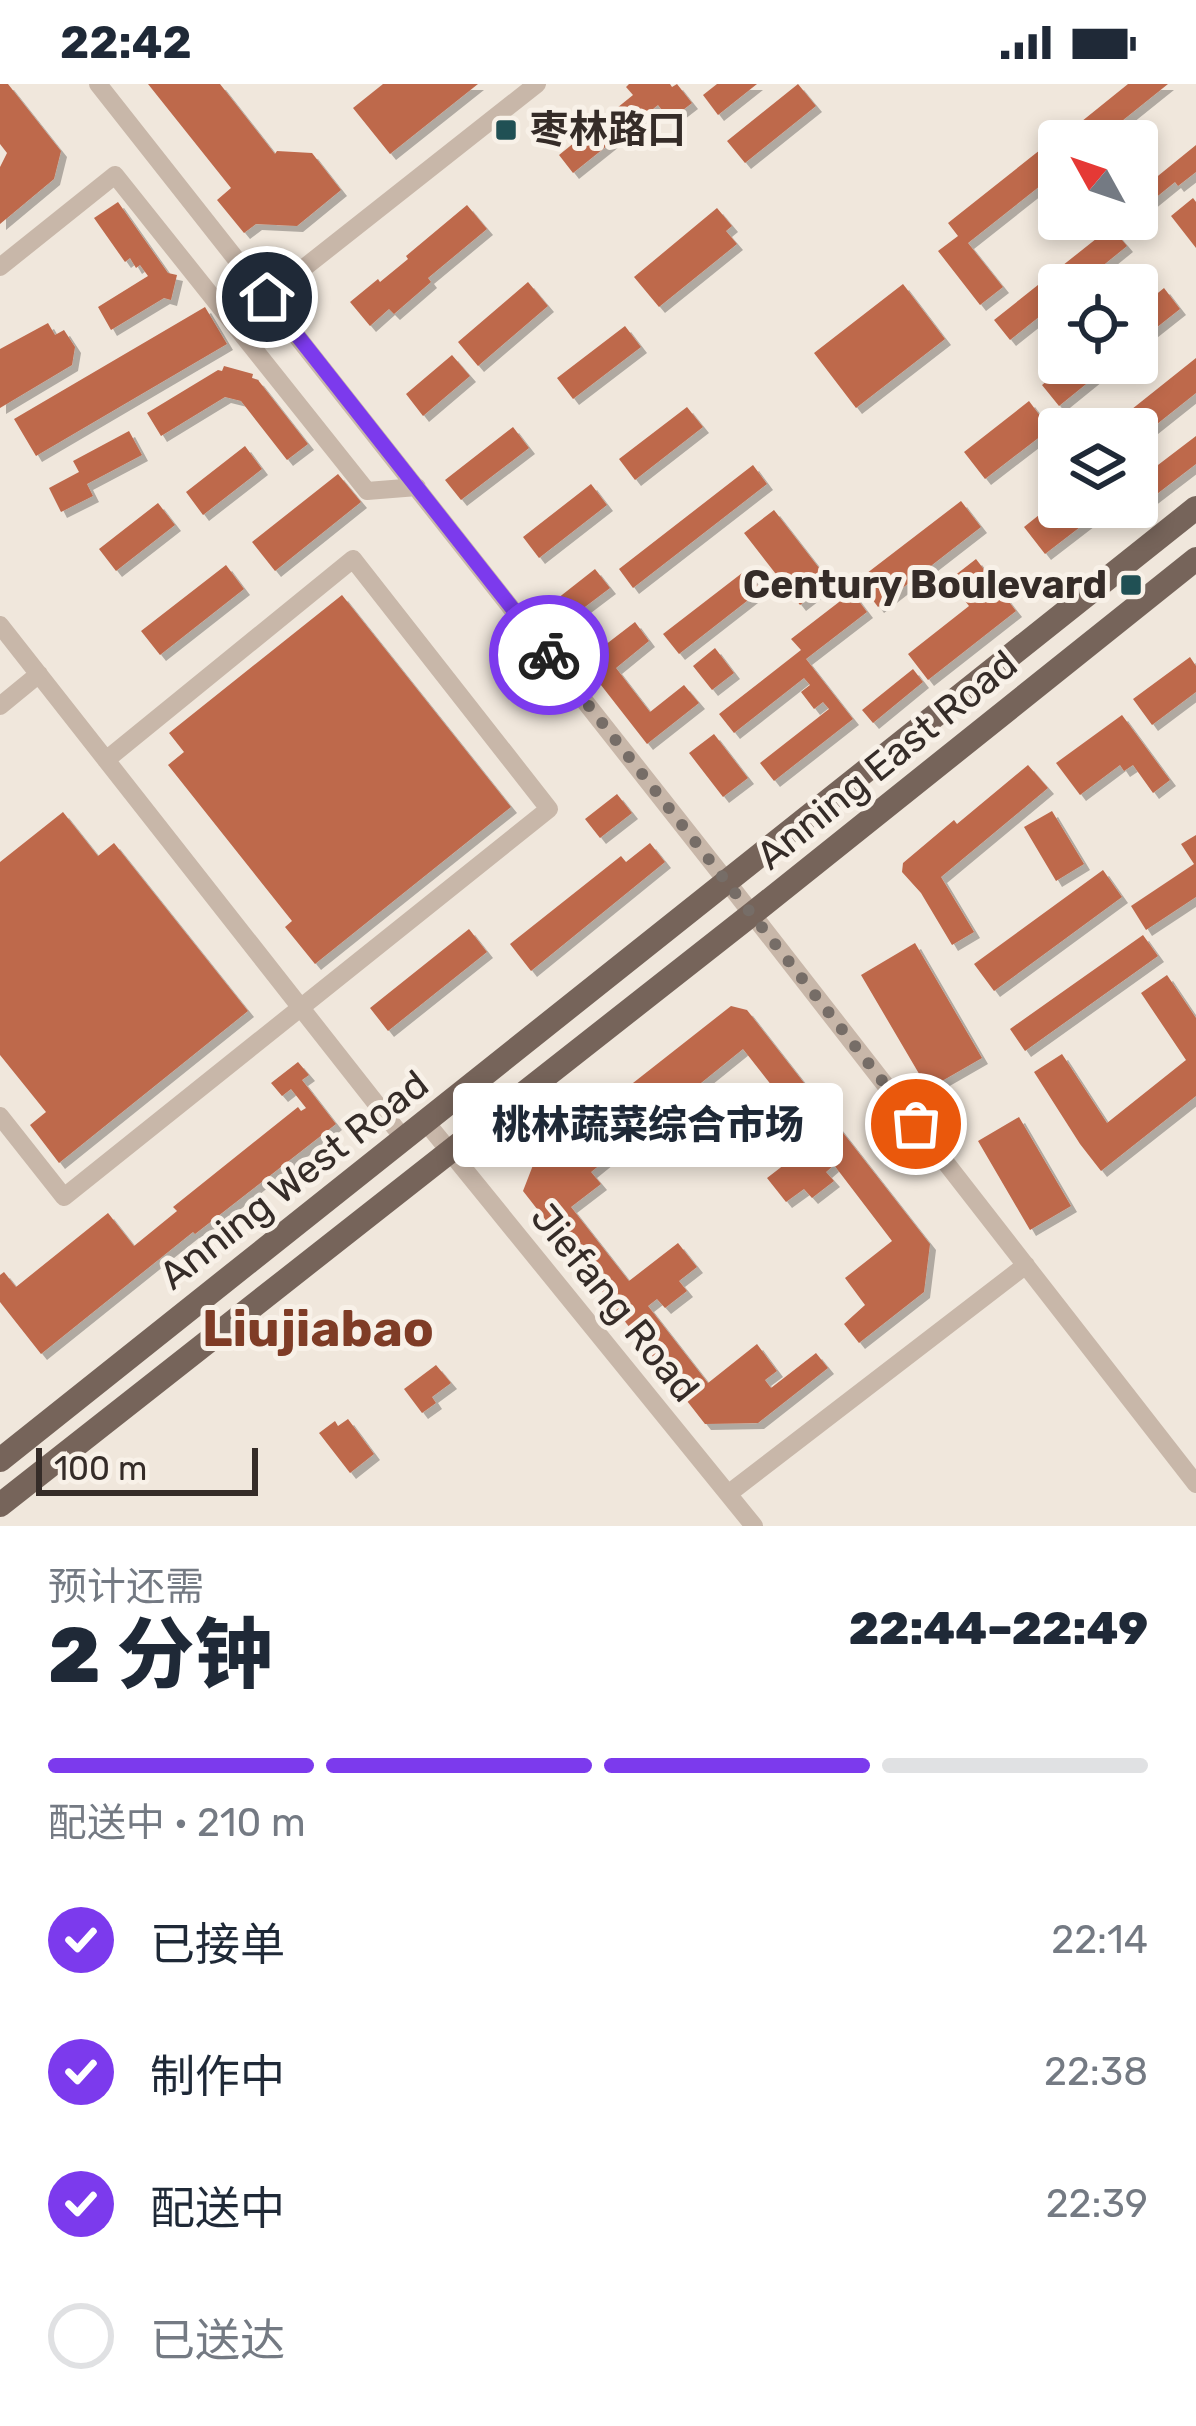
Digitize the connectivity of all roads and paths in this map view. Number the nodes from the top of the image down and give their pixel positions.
1 (98, 84) edge
2 (537, 84) edge
3 (0, 267) edge
4 (267, 297) junction
5 (417, 487) junction
6 (1196, 508) edge
7 (1196, 559) edge
8 (0, 625) edge
9 (39, 674) junction
10 (0, 706) edge
11 (106, 760) junction
12 (728, 883) junction
13 (752, 914) junction
14 (301, 1007) junction
15 (0, 1116) edge
16 (425, 1121) junction
17 (404, 1139) junction
18 (449, 1150) junction
19 (1026, 1265) junction
20 (0, 1460) edge
21 (1196, 1484) edge
22 (728, 1494) junction
23 (0, 1505) edge
24 (754, 1526) edge

1 - 4 street
2 - 4 street
3 - 5 street
4 - 5 street
5 - 12 street
6 - 12 main road, Anning West Road
7 - 13 main road, Anning East Road
8 - 9 street
9 - 10 street
9 - 11 street
11 - 14 street
11 - 14 street
12 - 13 street
12 - 16 main road, Anning West Road
13 - 18 main road, Anning East Road
13 - 19 street
14 - 15 street
14 - 17 street
16 - 17 main road, Anning West Road
16 - 18 street, Jiefang Road
17 - 20 main road, Anning West Road
18 - 22 street, Jiefang Road
18 - 23 main road, Anning East Road
19 - 21 street
19 - 22 street
22 - 24 street, Jiefang Road

